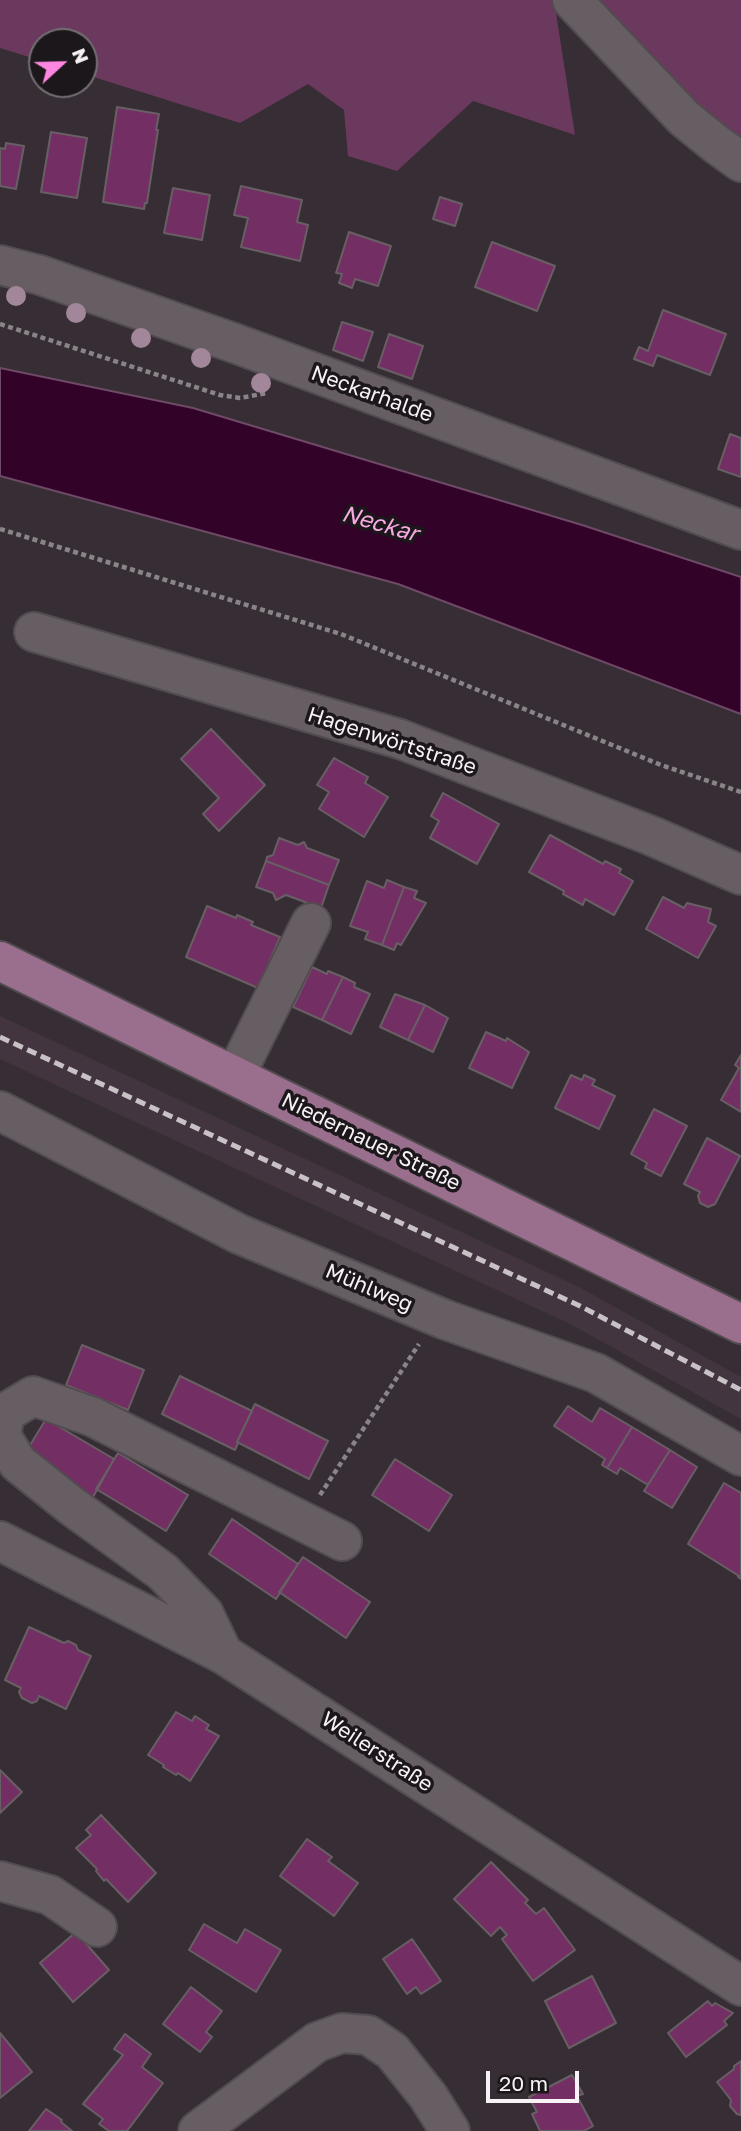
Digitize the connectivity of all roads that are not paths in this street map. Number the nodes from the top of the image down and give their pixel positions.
1 (572, 0) edge
2 (741, 162) edge
3 (0, 265) edge
4 (741, 530) edge
5 (34, 632) dead end
6 (741, 875) edge
7 (311, 923) dead end
8 (0, 961) edge
9 (235, 1076) junction
10 (0, 1111) edge
11 (741, 1324) edge
12 (741, 1456) edge
13 (0, 1541) edge
14 (342, 1541) dead end
15 (223, 1654) junction
16 (0, 1881) edge
17 (97, 1927) dead end
18 (741, 1986) edge
19 (198, 2131) edge
20 (450, 2131) edge

1 - 2 street
3 - 4 street, Neckarhalde
5 - 6 street, Hagenwörtstraße
7 - 9 street
8 - 9 main road, Niedernauer Straße
9 - 11 main road, Niedernauer Straße
10 - 12 street, Mühlweg
13 - 15 street, Weilerstraße
14 - 15 street
15 - 18 street, Weilerstraße
16 - 17 street
19 - 20 street

